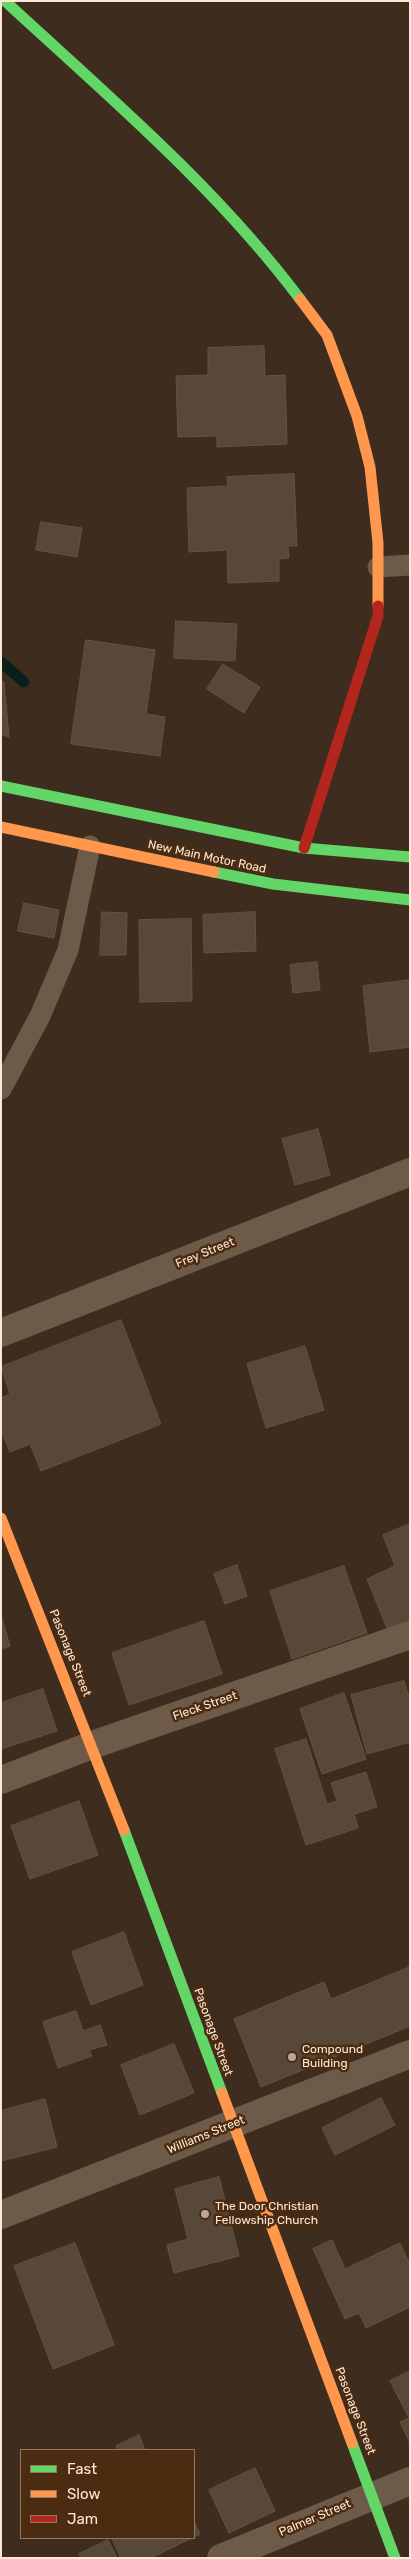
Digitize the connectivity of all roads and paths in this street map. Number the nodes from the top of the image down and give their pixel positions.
1 (5, 1) edge
2 (410, 565) edge
3 (378, 567) junction
4 (1, 786) edge
5 (1, 827) edge
6 (90, 846) junction
7 (304, 848) junction
8 (410, 857) edge
9 (410, 900) edge
10 (1, 1089) edge
11 (410, 1172) edge
12 (1, 1333) edge
13 (1, 1518) edge
14 (410, 1635) edge
15 (92, 1745) junction
16 (1, 1780) edge
17 (410, 2054) edge
18 (232, 2124) junction
19 (1, 2215) edge
20 (410, 2481) edge
21 (371, 2495) junction
22 (221, 2558) edge
23 (395, 2558) edge

1 - 3 main road
2 - 3 lane
3 - 7 main road
4 - 7 main road
5 - 6 main road, New Main Motor Road
6 - 9 main road, New Main Motor Road
6 - 10 lane
7 - 8 main road
11 - 12 street, Frey Street
13 - 15 main road, Pasonage Street
14 - 15 street, Fleck Street
15 - 16 street, Fleck Street
15 - 18 main road, Pasonage Street
17 - 18 street, Williams Street
18 - 19 street, Williams Street
18 - 21 main road, Pasonage Street
20 - 21 street, Palmer Street
21 - 22 street, Palmer Street
21 - 23 main road, Pasonage Street

